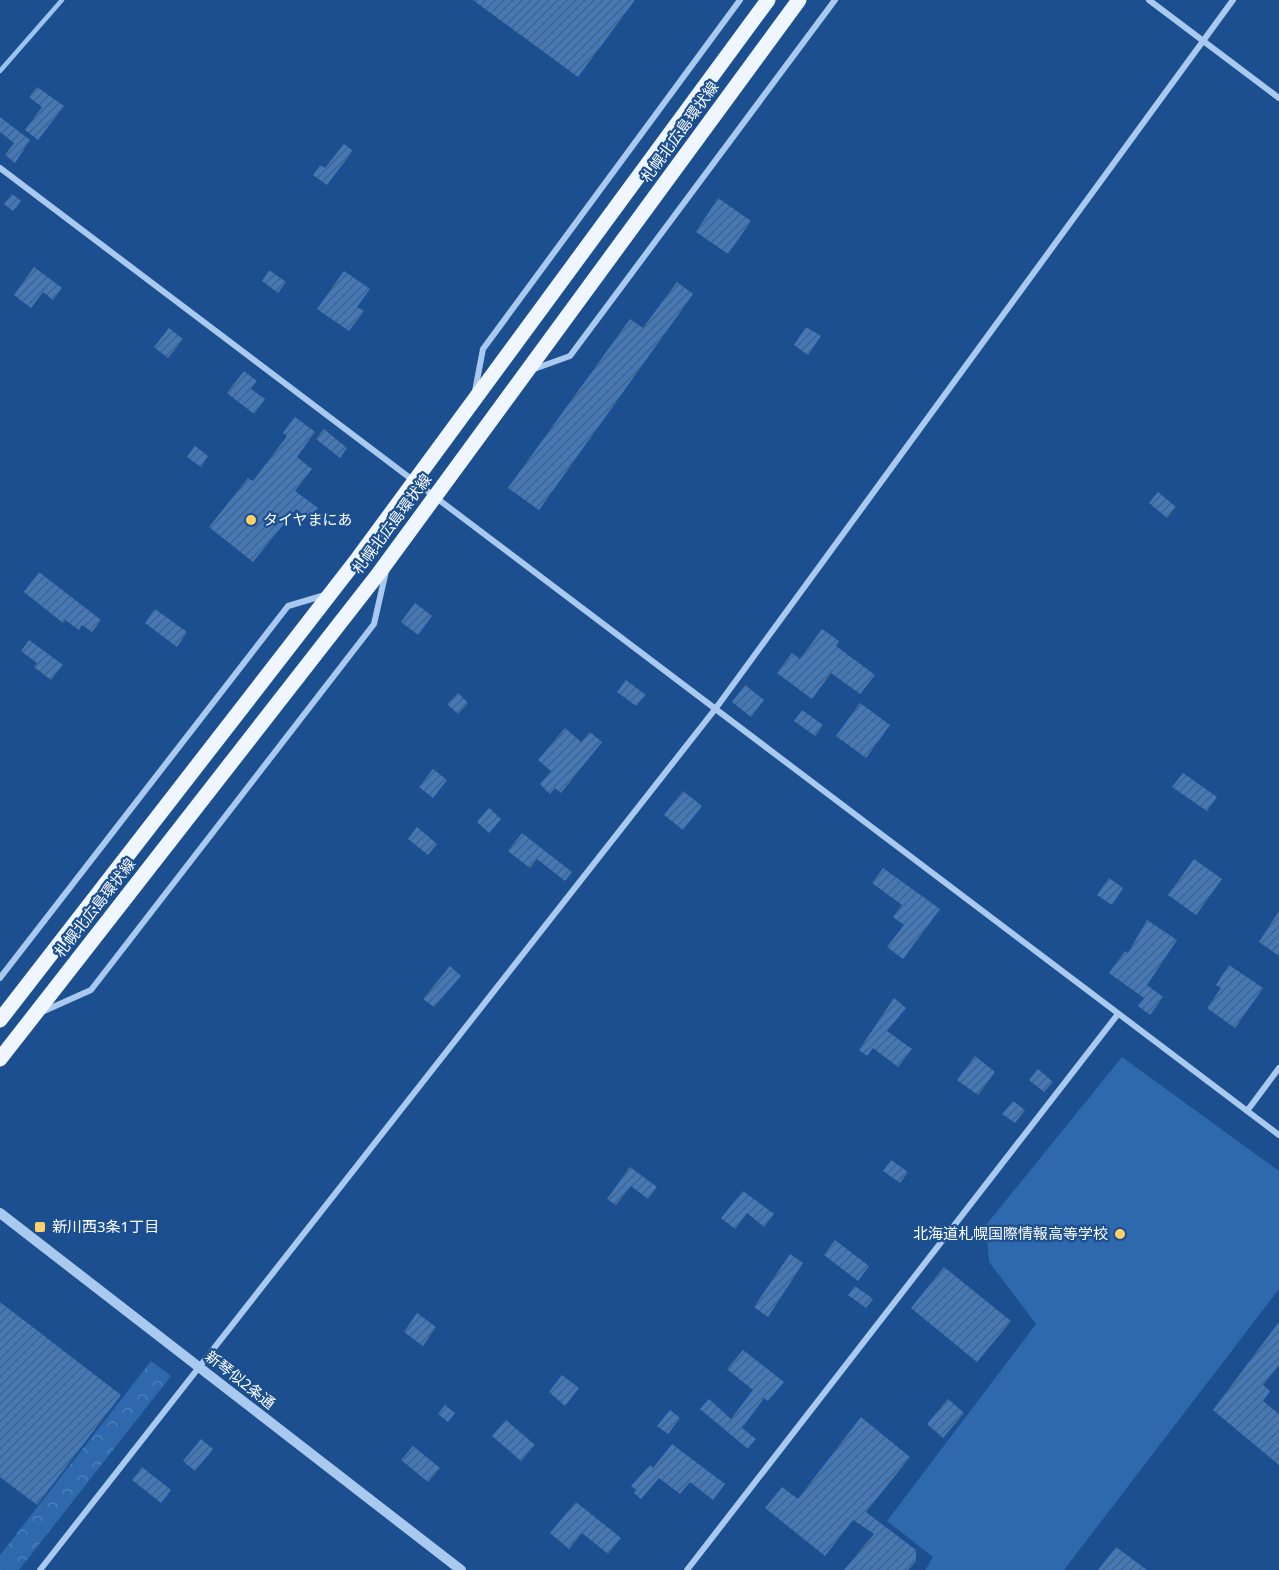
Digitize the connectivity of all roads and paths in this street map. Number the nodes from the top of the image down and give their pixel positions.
1 (740, 0) edge
2 (768, 0) edge
3 (799, 0) edge
4 (835, 0) edge
5 (1149, 0) edge
6 (1233, 0) edge
7 (1203, 41) junction
8 (1279, 98) edge
9 (0, 168) edge
10 (526, 372) junction
11 (473, 401) junction
12 (414, 482) junction
13 (435, 497) junction
14 (389, 559) junction
15 (331, 593) junction
16 (716, 708) junction
17 (0, 978) edge
18 (1118, 1014) junction
19 (34, 1015) junction
20 (0, 1020) edge
21 (0, 1059) edge
22 (1279, 1068) edge
23 (1247, 1111) junction
24 (1279, 1135) edge
25 (0, 1213) edge
26 (198, 1366) junction
27 (40, 1570) edge
28 (461, 1570) edge
29 (687, 1570) edge

1 - 11 street
2 - 11 main road, 札幌北広島環状線
3 - 10 main road, 札幌北広島環状線
4 - 10 street
5 - 7 street
6 - 7 street
7 - 8 street
7 - 16 street
9 - 12 street
10 - 13 main road, 札幌北広島環状線
11 - 12 main road, 札幌北広島環状線
12 - 13 street
12 - 15 main road, 札幌北広島環状線
13 - 14 main road, 札幌北広島環状線
13 - 16 street
14 - 19 main road, 札幌北広島環状線
14 - 19 street
15 - 17 street
15 - 20 main road, 札幌北広島環状線
16 - 18 street
16 - 26 street
18 - 23 street
18 - 29 street
19 - 21 main road, 札幌北広島環状線
22 - 23 street
23 - 24 street
25 - 26 street, 新琴似2条通
26 - 27 street
26 - 28 street, 新琴似2条通

